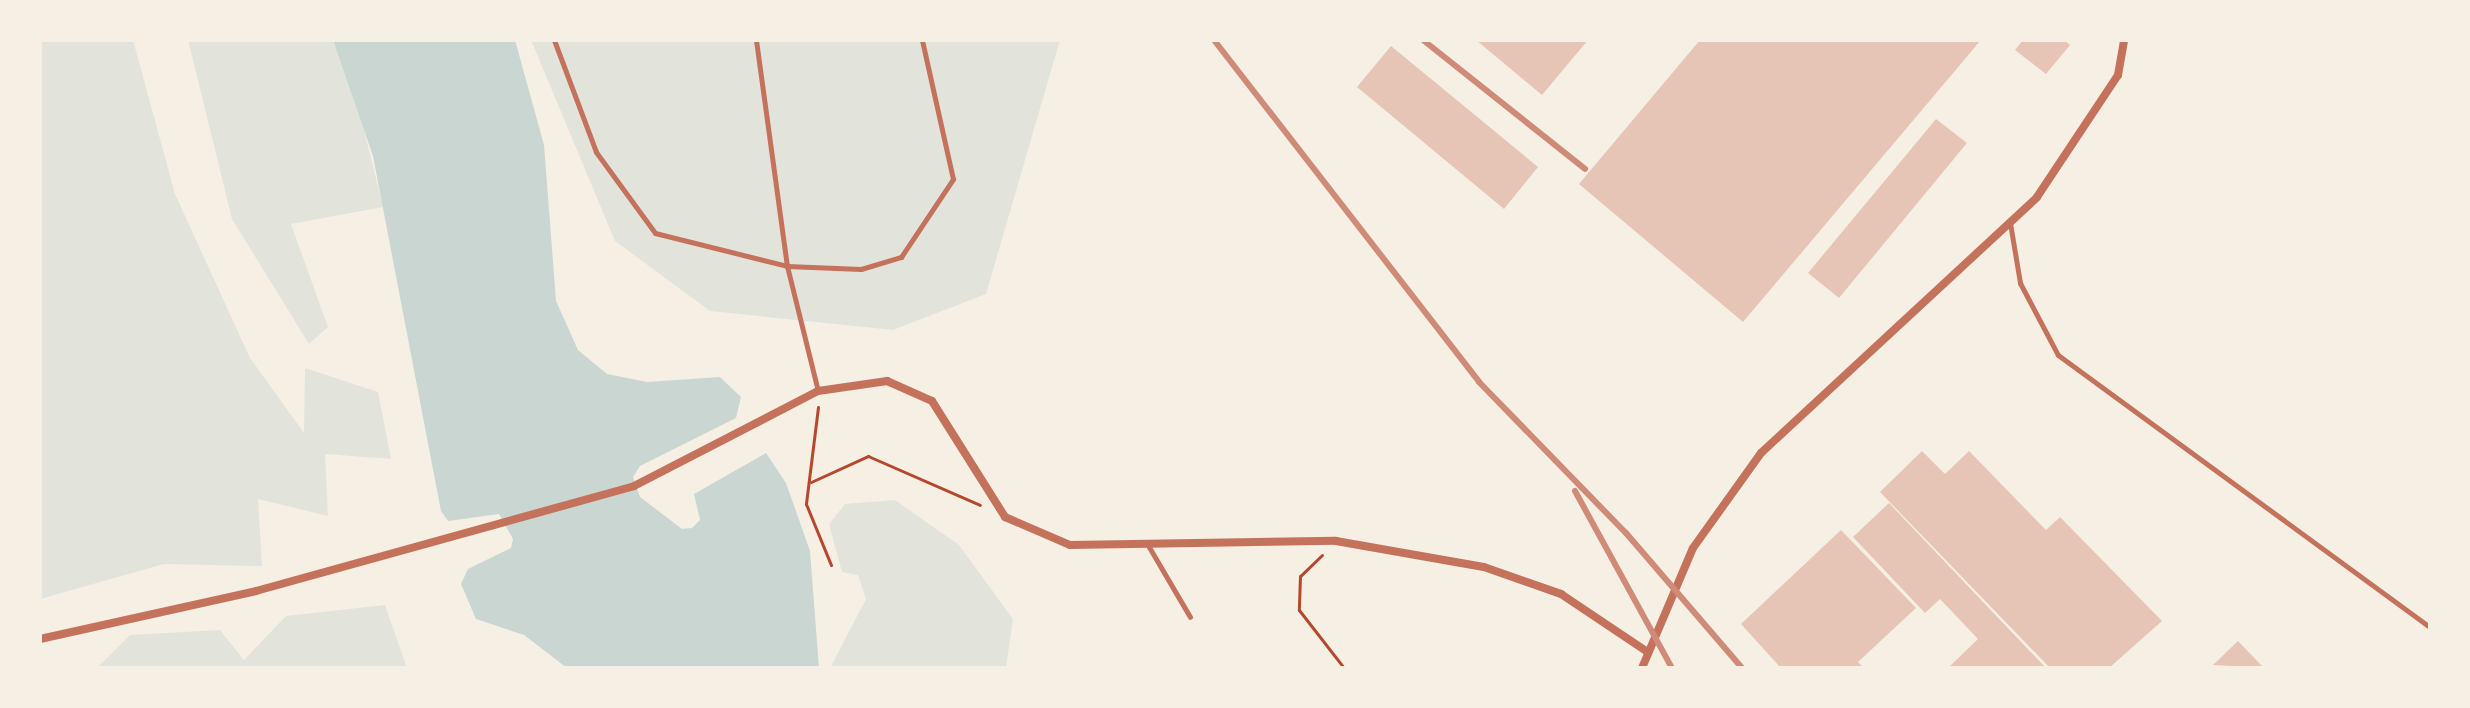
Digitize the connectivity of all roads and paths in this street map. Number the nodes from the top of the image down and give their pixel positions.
1 (554, 40) edge
2 (756, 40) edge
3 (922, 40) edge
4 (2124, 40) edge
5 (2009, 222) junction
6 (787, 266) junction
7 (818, 391) junction
8 (811, 482) junction
9 (1005, 517) junction
10 (1336, 541) junction
11 (1149, 547) junction
12 (831, 565) dead end
13 (1190, 617) dead end
14 (2430, 627) edge
15 (40, 639) edge
16 (1646, 651) junction
17 (1344, 668) edge
18 (1642, 668) edge

1 - 6 lane
2 - 6 lane
3 - 6 lane
4 - 5 street
5 - 14 lane
5 - 16 street
6 - 7 lane
7 - 8 path
7 - 9 street
7 - 15 street
8 - 9 path
8 - 12 path
9 - 11 street
10 - 11 street
10 - 16 street
10 - 17 path
11 - 13 lane
16 - 18 street

